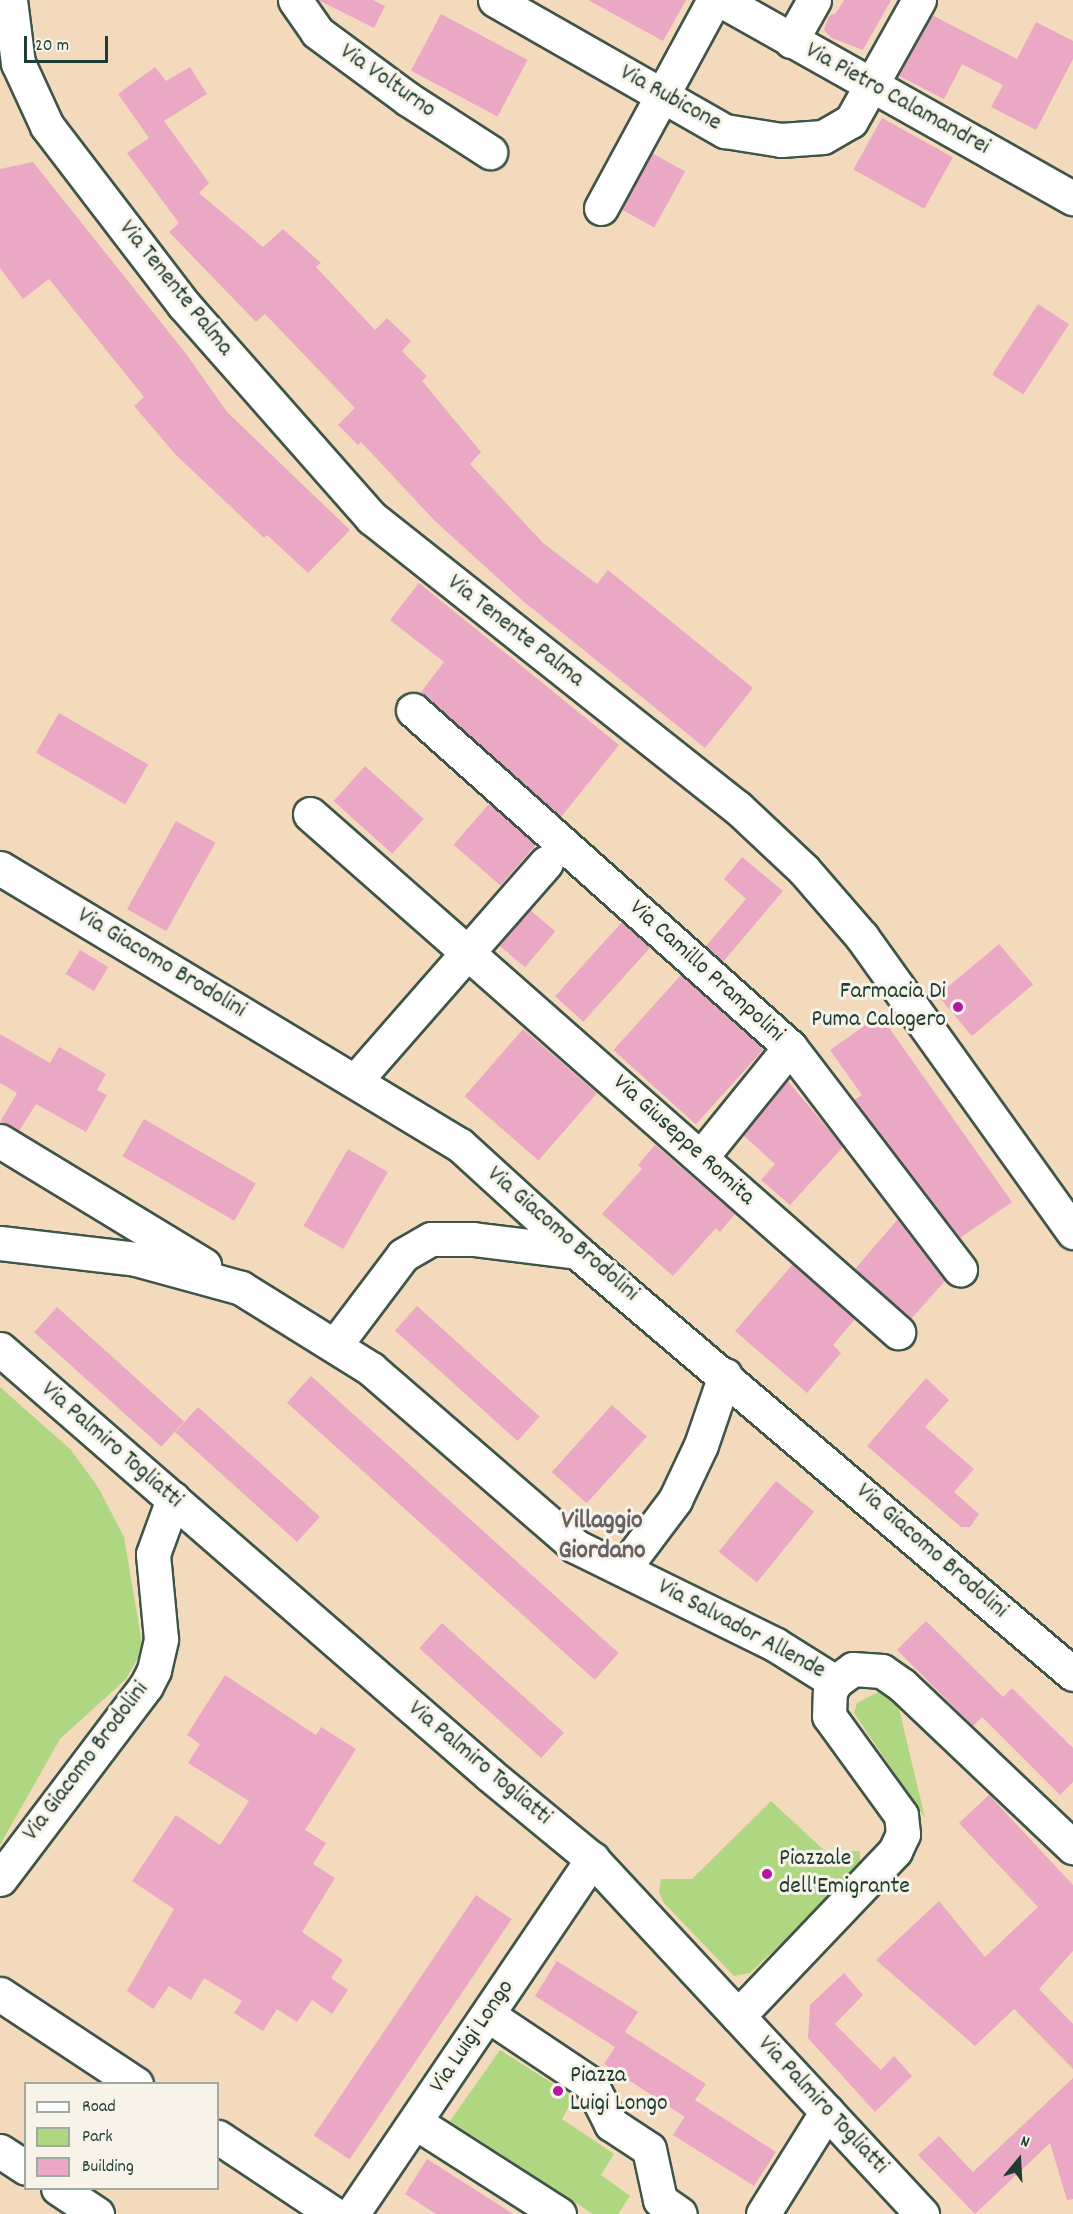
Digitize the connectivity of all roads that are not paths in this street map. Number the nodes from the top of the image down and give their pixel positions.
1 (10, 0) edge
2 (295, 0) edge
3 (714, 0) edge
4 (721, 0) edge
5 (814, 0) edge
6 (919, 0) edge
7 (515, 5) edge
8 (791, 41) junction
9 (871, 84) junction
10 (661, 95) junction
11 (490, 152) dead end
12 (1073, 198) edge
13 (601, 208) dead end
14 (413, 710) dead end
15 (310, 814) dead end
16 (546, 863) dead end
17 (0, 868) edge
18 (467, 950) junction
19 (790, 1047) junction
20 (355, 1081) junction
21 (0, 1142) edge
22 (701, 1157) junction
23 (1073, 1233) edge
24 (0, 1243) edge
25 (576, 1252) junction
26 (960, 1269) dead end
27 (241, 1288) junction
28 (898, 1332) dead end
29 (336, 1344) junction
30 (0, 1349) edge
31 (725, 1375) junction
32 (173, 1500) junction
33 (624, 1568) junction
34 (1073, 1674) edge
35 (835, 1682) junction
36 (1073, 1847) edge
37 (592, 1859) junction
38 (0, 1879) edge
39 (0, 1994) edge
40 (488, 2015) junction
41 (738, 2016) junction
42 (133, 2082) edge
43 (827, 2111) junction
44 (415, 2122) junction
45 (219, 2138) edge
46 (0, 2151) edge
47 (24, 2167) edge
48 (61, 2190) edge
49 (97, 2214) edge
50 (334, 2214) edge
51 (352, 2214) edge
52 (559, 2214) edge
53 (680, 2214) edge
54 (763, 2214) edge
55 (922, 2214) edge

1 - 23 street, Via Tenente Palma
2 - 11 street, Via Volturno
3 - 10 street
4 - 8 street, Via Pietro Calamandrei
5 - 8 street
6 - 9 street, Via Rubicone
7 - 10 street, Via Rubicone
8 - 9 street, Via Pietro Calamandrei
9 - 10 street, Via Rubicone
9 - 12 street, Via Pietro Calamandrei
10 - 13 street
14 - 19 street, Via Camillo Prampolini
15 - 18 street, Via Giuseppe Romita
16 - 18 street
17 - 20 street, Via Giacomo Brodolini
18 - 20 street
18 - 22 street, Via Giuseppe Romita
19 - 22 street
19 - 26 street, Via Camillo Prampolini
20 - 25 street, Via Giacomo Brodolini
21 - 27 street
22 - 28 street, Via Giuseppe Romita
24 - 27 street, Via Salvador Allende
25 - 29 street
25 - 31 street, Via Giacomo Brodolini
27 - 29 street, Via Salvador Allende
29 - 33 street, Via Salvador Allende
30 - 32 street, Via Palmiro Togliatti
31 - 33 street
31 - 34 street, Via Giacomo Brodolini
32 - 37 street, Via Palmiro Togliatti
32 - 38 street, Via Giacomo Brodolini
33 - 35 street, Via Salvador Allende
35 - 36 street
35 - 41 street, Via Salvador Allende
37 - 40 street, Via Luigi Longo
37 - 41 street, Via Palmiro Togliatti
39 - 42 street
40 - 44 street, Via Luigi Longo
40 - 53 street
41 - 43 street, Via Palmiro Togliatti
43 - 54 street
43 - 55 street, Via Palmiro Togliatti
44 - 51 street, Via Luigi Longo
44 - 52 street
45 - 50 street
46 - 47 street
48 - 49 street

